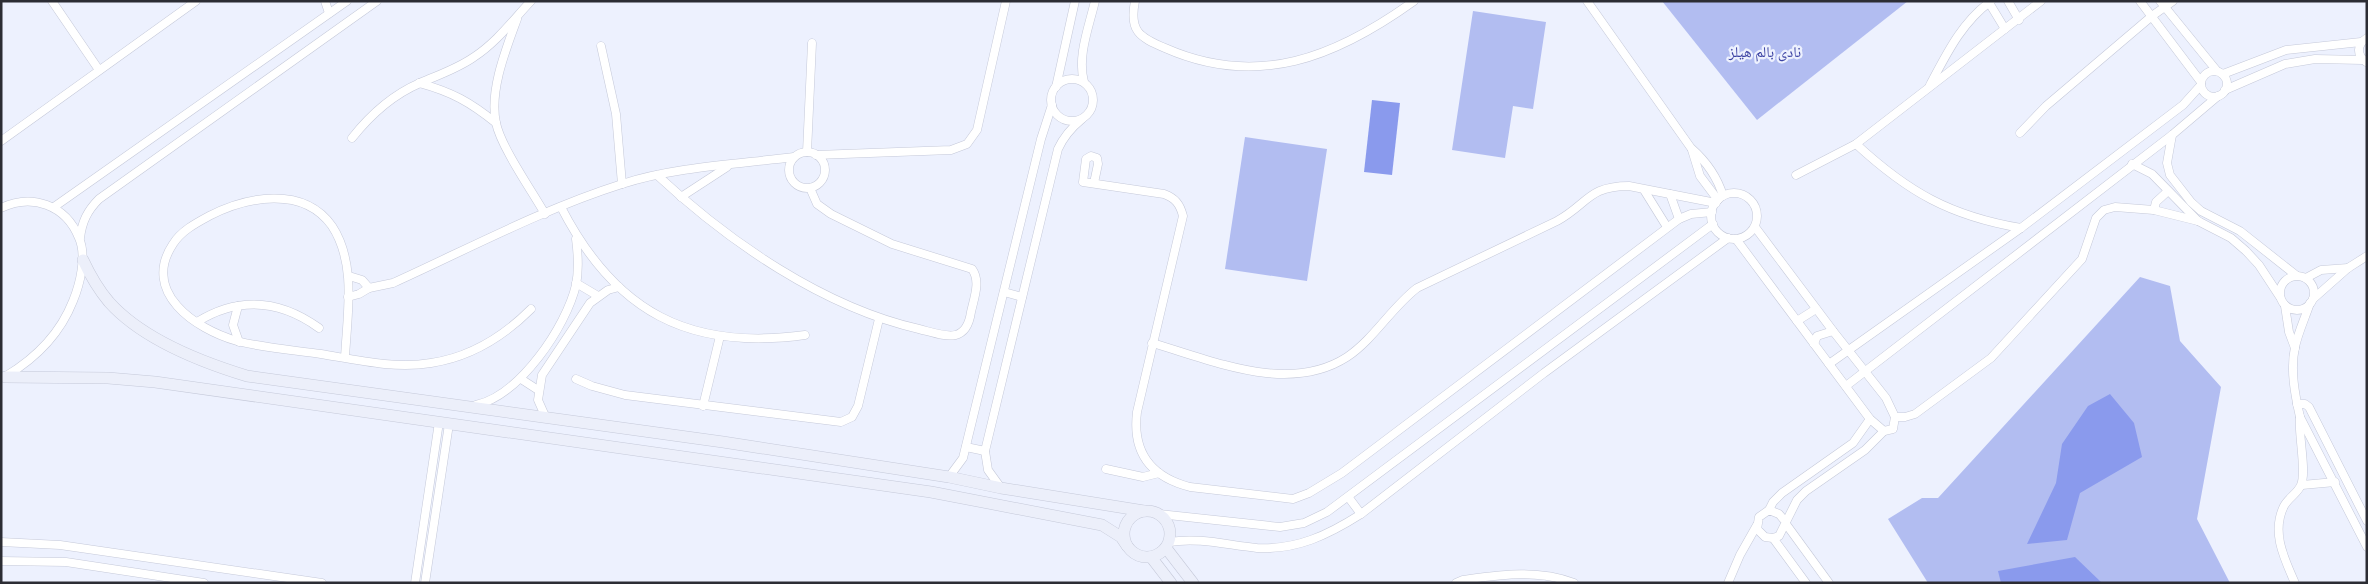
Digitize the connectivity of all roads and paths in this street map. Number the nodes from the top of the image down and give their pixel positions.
1 (52, 1) edge
2 (196, 1) edge
3 (325, 1) edge
4 (346, 1) edge
5 (377, 1) edge
6 (532, 1) edge
7 (1006, 1) edge
8 (1075, 1) edge
9 (1095, 1) edge
10 (1135, 1) edge
11 (1414, 1) edge
12 (1587, 1) edge
13 (2008, 1) edge
14 (2041, 1) edge
15 (2140, 1) edge
16 (2173, 1) edge
17 (1989, 2) edge
18 (2162, 4) edge
19 (329, 13) junction
20 (518, 15) junction
21 (2152, 16) junction
22 (2019, 20) junction
23 (2005, 29) junction
24 (2364, 40) edge
25 (812, 43) dead end
26 (601, 46) dead end
27 (2365, 61) edge
28 (99, 70) junction
29 (2220, 72) junction
30 (1084, 82) junction
31 (420, 83) junction
32 (2201, 83) junction
33 (1929, 86) junction
34 (1056, 87) junction
35 (2225, 90) junction
36 (2218, 96) junction
37 (1052, 105) junction
38 (1082, 119) junction
39 (496, 123) junction
40 (2020, 133) dead end
41 (2172, 134) junction
42 (352, 138) dead end
43 (1, 141) edge
44 (1856, 144) junction
45 (1691, 148) junction
46 (808, 152) junction
47 (816, 155) junction
48 (794, 157) junction
49 (2132, 164) junction
50 (728, 166) junction
51 (657, 175) junction
52 (1796, 175) dead end
53 (1094, 183) dead end
54 (622, 184) junction
55 (810, 188) junction
56 (1644, 190) junction
57 (2168, 191) junction
58 (1670, 194) junction
59 (681, 197) junction
60 (1719, 200) junction
61 (54, 207) junction
62 (1, 208) edge
63 (561, 208) junction
64 (2154, 210) junction
65 (1712, 212) junction
66 (545, 214) junction
67 (1679, 219) junction
68 (2198, 221) junction
69 (1713, 224) junction
70 (1668, 227) junction
71 (1755, 227) junction
72 (2021, 228) junction
73 (576, 237) junction
74 (80, 238) junction
75 (1732, 238) junction
76 (2367, 256) edge
77 (83, 260) junction
78 (2348, 268) junction
79 (349, 276) junction
80 (2297, 276) junction
81 (2306, 278) junction
82 (576, 283) junction
83 (619, 287) junction
84 (369, 288) junction
85 (1004, 292) junction
86 (598, 296) junction
87 (348, 297) junction
88 (1022, 297) junction
89 (2280, 297) junction
90 (2312, 301) junction
91 (238, 306) junction
92 (2285, 306) junction
93 (1816, 308) junction
94 (531, 309) dead end
95 (879, 319) junction
96 (1797, 321) junction
97 (197, 322) junction
98 (319, 328) dead end
99 (1833, 331) junction
100 (805, 335) dead end
101 (720, 336) junction
102 (239, 342) junction
103 (1152, 342) junction
104 (1814, 344) junction
105 (2295, 348) junction
106 (543, 349) junction
107 (1849, 351) junction
108 (554, 356) junction
109 (345, 358) junction
110 (535, 360) junction
111 (1829, 364) junction
112 (546, 368) junction
113 (1866, 372) junction
114 (3, 377) edge
115 (521, 379) junction
116 (576, 379) dead end
117 (1846, 386) junction
118 (538, 390) junction
119 (2297, 404) junction
120 (703, 406) junction
121 (470, 407) junction
122 (1895, 417) junction
123 (2300, 417) junction
124 (546, 418) junction
125 (1870, 419) junction
126 (444, 423) junction
127 (593, 424) junction
128 (1884, 431) junction
129 (590, 444) junction
130 (966, 447) junction
131 (986, 451) junction
132 (1106, 469) dead end
133 (1159, 474) junction
134 (949, 477) junction
135 (2335, 482) junction
136 (2302, 485) junction
137 (1000, 488) junction
138 (1349, 498) junction
139 (1768, 510) junction
140 (1144, 511) junction
141 (1159, 514) junction
142 (1361, 514) junction
143 (2367, 521) edge
144 (1785, 523) junction
145 (1757, 525) junction
146 (1773, 538) junction
147 (1, 542) edge
148 (1168, 545) junction
149 (1127, 546) junction
150 (2367, 547) edge
151 (1151, 557) junction
152 (1, 561) edge
153 (200, 565) junction
154 (201, 582) edge
155 (322, 583) edge
156 (415, 583) edge
157 (425, 583) edge
158 (1171, 583) edge
159 (1193, 583) edge
160 (1456, 583) edge
161 (1574, 583) edge
162 (1728, 583) edge
163 (1806, 583) edge
164 (1829, 583) edge
165 (2295, 583) edge

1 - 28 street
2 - 28 street
3 - 19 street
4 - 19 street
5 - 74 street
6 - 20 street
7 - 47 street
8 - 34 street
9 - 30 street
10 - 11 street
12 - 45 street
13 - 22 street
14 - 22 street
15 - 21 street
16 - 18 street
17 - 23 street
17 - 33 street
18 - 21 street
18 - 29 street
19 - 61 street
20 - 31 street
20 - 39 street
21 - 32 street
21 - 40 street
22 - 23 street
23 - 33 street
24 - 27 street
24 - 29 street
25 - 46 street
26 - 54 street
27 - 35 street
28 - 43 street
29 - 32 street
29 - 35 street
30 - 34 street
30 - 38 street
31 - 39 street
31 - 42 street
32 - 36 street
32 - 72 street
33 - 44 street
34 - 37 street
35 - 36 street
36 - 41 street
37 - 38 street
37 - 85 street
38 - 88 street
39 - 66 street
41 - 49 street
41 - 80 street
44 - 52 street
44 - 72 street
45 - 60 street
45 - 60 street
46 - 47 street
46 - 48 street
47 - 55 street
48 - 50 street
48 - 55 street
49 - 57 street
49 - 113 street
50 - 51 street
50 - 59 street
51 - 54 street
51 - 59 street
53 - 103 street
54 - 63 street
55 - 95 street
56 - 58 street
56 - 70 street
56 - 103 street
57 - 64 street
57 - 68 street
58 - 60 street
58 - 67 street
59 - 95 street
60 - 65 street
60 - 71 street
61 - 62 street
61 - 74 street
63 - 66 street
63 - 73 street
64 - 68 street
64 - 122 street
65 - 67 street
65 - 69 street
66 - 84 street
67 - 70 street
68 - 89 street
69 - 75 street
69 - 138 street
70 - 133 street
71 - 75 street
71 - 93 street
72 - 107 street
73 - 82 street
73 - 83 street
74 - 77 street
75 - 96 street
75 - 142 street
76 - 78 street
77 - 114 street
77 - 121 street
78 - 81 street
78 - 90 street
79 - 84 street
79 - 87 street
79 - 97 street
80 - 81 street
80 - 89 street
81 - 90 street
82 - 86 street
82 - 106 street
83 - 86 street
83 - 101 street
84 - 87 street
85 - 88 street
85 - 130 street
86 - 108 street
87 - 109 street
88 - 131 street
89 - 92 street
90 - 92 street
90 - 105 street
91 - 97 street
91 - 98 street
91 - 102 street
92 - 105 street
93 - 96 street
93 - 99 street
94 - 109 street
95 - 120 street
96 - 104 street
97 - 102 street
99 - 104 street
99 - 107 street
100 - 101 street
101 - 120 street
102 - 109 street
103 - 133 street
104 - 111 street
105 - 119 street
106 - 108 street
106 - 110 street
107 - 111 street
107 - 113 street
108 - 112 street
110 - 112 street
110 - 115 street
111 - 117 street
112 - 118 street
113 - 117 street
113 - 122 street
114 - 126 street
115 - 118 street
115 - 121 street
116 - 120 street
117 - 125 street
118 - 124 street
119 - 123 street
119 - 143 street
121 - 124 street
122 - 128 street
123 - 135 street
123 - 136 street
124 - 127 street
125 - 128 street
125 - 139 street
126 - 129 street
126 - 156 street
126 - 157 street
127 - 129 street
127 - 134 street
128 - 144 street
129 - 149 street
130 - 131 street
130 - 134 street
131 - 137 street
132 - 133 street
134 - 137 street
135 - 136 street
135 - 150 street
136 - 165 street
137 - 140 street
138 - 141 street
138 - 142 street
139 - 144 street
139 - 145 street
140 - 141 street
140 - 149 street
141 - 148 street
142 - 148 street
144 - 146 street
144 - 164 street
145 - 146 street
145 - 162 street
146 - 163 street
147 - 153 street
148 - 151 street
148 - 159 street
149 - 151 street
151 - 158 street
152 - 154 street
153 - 154 street
153 - 155 street
160 - 161 street

